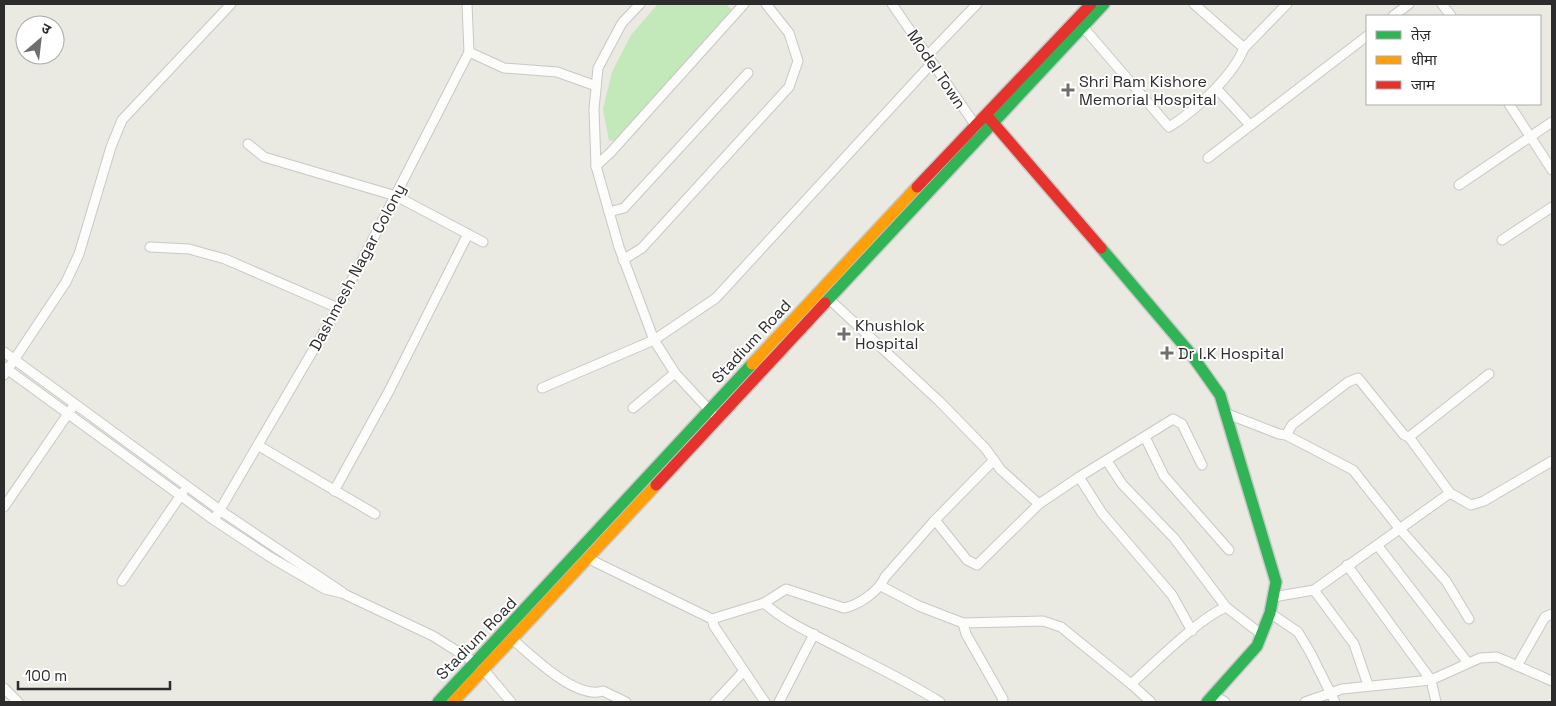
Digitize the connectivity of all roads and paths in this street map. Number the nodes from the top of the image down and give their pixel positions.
1 (231, 4) edge
2 (467, 4) edge
3 (744, 4) edge
4 (766, 4) edge
5 (892, 4) edge
6 (977, 4) edge
7 (1090, 4) edge
8 (1104, 4) edge
9 (1194, 4) edge
10 (1287, 4) edge
11 (1409, 4) edge
12 (1442, 4) edge
13 (635, 6) edge
14 (1394, 15) edge
15 (1450, 15) edge
16 (1083, 27) junction
17 (1366, 37) edge
18 (1244, 48) junction
19 (469, 52) junction
20 (930, 59) junction
21 (748, 73) dead end
22 (596, 86) junction
23 (1216, 88) junction
24 (1510, 105) edge
25 (989, 119) junction
26 (1552, 122) edge
27 (1250, 125) junction
28 (978, 130) junction
29 (1530, 137) junction
30 (248, 144) dead end
31 (1208, 158) dead end
32 (596, 166) junction
33 (1552, 170) edge
34 (1459, 185) dead end
35 (396, 196) junction
36 (1552, 207) edge
37 (609, 212) junction
38 (468, 234) junction
39 (1502, 240) dead end
40 (483, 242) dead end
41 (150, 247) dead end
42 (624, 260) junction
43 (829, 299) junction
44 (338, 308) junction
45 (654, 340) junction
46 (4, 352) edge
47 (14, 360) junction
48 (5, 370) edge
49 (675, 373) junction
50 (1489, 374) dead end
51 (542, 388) dead end
52 (74, 403) junction
53 (633, 408) dead end
54 (69, 413) junction
55 (1225, 413) junction
56 (713, 415) junction
57 (1286, 434) junction
58 (1145, 437) junction
59 (1409, 438) junction
60 (259, 446) junction
61 (994, 460) junction
62 (1107, 461) junction
63 (1552, 461) edge
64 (1202, 465) dead end
65 (1079, 477) junction
66 (187, 486) junction
67 (334, 490) junction
68 (1450, 493) junction
69 (181, 496) junction
70 (1039, 504) junction
71 (4, 507) edge
72 (221, 511) junction
73 (375, 514) dead end
74 (214, 520) junction
75 (935, 520) junction
76 (1399, 528) junction
77 (1378, 546) junction
78 (1229, 550) dead end
79 (587, 558) junction
80 (1347, 565) junction
81 (122, 581) dead end
82 (881, 586) junction
83 (1314, 590) junction
84 (342, 593) junction
85 (1273, 597) junction
86 (764, 603) junction
87 (1226, 607) junction
88 (1270, 613) junction
89 (1552, 614) edge
90 (712, 619) junction
91 (1469, 619) dead end
92 (963, 623) junction
93 (1192, 631) junction
94 (814, 634) junction
95 (1261, 634) junction
96 (512, 639) junction
97 (1468, 663) junction
98 (480, 666) junction
99 (1517, 666) junction
100 (744, 670) junction
101 (1431, 680) junction
102 (1552, 681) edge
103 (1131, 684) junction
104 (1368, 685) junction
105 (4, 688) edge
106 (1330, 694) junction
107 (1211, 699) edge
108 (18, 702) edge
109 (438, 702) edge
110 (453, 702) edge
111 (511, 702) edge
112 (626, 702) edge
113 (715, 702) edge
114 (765, 702) edge
115 (779, 702) edge
116 (940, 702) edge
117 (1002, 702) edge
118 (1151, 702) edge
119 (1225, 702) edge
120 (1305, 702) edge
121 (1335, 702) edge
122 (1436, 702) edge

1 - 47 street
2 - 19 street, Dashmesh Nagar Colony
3 - 32 street
4 - 42 street
5 - 20 street, Model Town
6 - 20 street
7 - 25 main road, Stadium Road
8 - 16 main road, Stadium Road
9 - 18 street
10 - 18 street
11 - 14 street
12 - 15 street
13 - 22 street
16 - 23 street
16 - 25 main road, Stadium Road
17 - 27 street
18 - 23 street
19 - 22 street
19 - 35 street, Dashmesh Nagar Colony
20 - 28 street, Model Town
20 - 45 street
21 - 37 street
22 - 32 street
23 - 27 street
24 - 29 street
25 - 28 main road, Stadium Road
25 - 55 main road
26 - 29 street
27 - 31 street
28 - 43 main road, Stadium Road
28 - 56 main road, Stadium Road
29 - 33 street
29 - 34 street
30 - 35 street
32 - 37 street
35 - 38 street
35 - 44 street, Dashmesh Nagar Colony
36 - 39 street
37 - 42 street
38 - 40 street
38 - 67 street
41 - 44 street
42 - 45 street
43 - 56 main road, Stadium Road
43 - 61 street
44 - 60 street, Dashmesh Nagar Colony
45 - 49 street
45 - 51 street
46 - 47 street
47 - 48 street
47 - 52 street
48 - 54 street
49 - 53 street
49 - 56 street
50 - 59 street
52 - 54 street
52 - 66 street
54 - 69 street
54 - 71 street
55 - 57 street
55 - 85 main road
56 - 79 main road, Stadium Road
56 - 98 main road, Stadium Road
57 - 59 street
57 - 76 street
58 - 62 street
58 - 64 street
58 - 78 street
59 - 68 street
60 - 67 street
60 - 72 street, Dashmesh Nagar Colony
61 - 70 street
61 - 75 street
62 - 65 street
62 - 87 street
63 - 68 street
65 - 70 street
65 - 93 street
66 - 69 street
66 - 72 street
67 - 73 street
68 - 76 street
69 - 74 street
69 - 81 street
70 - 75 street
72 - 74 street, Dashmesh Nagar Colony
72 - 84 street
74 - 84 street
75 - 82 street
76 - 77 street
76 - 91 street
77 - 80 street
77 - 97 street
79 - 90 street
79 - 96 main road, Stadium Road
80 - 83 street
80 - 101 street
82 - 86 street
82 - 92 street
83 - 85 street
83 - 104 street
84 - 98 street
85 - 88 main road
86 - 90 street
86 - 94 street
87 - 93 street
87 - 95 street
88 - 95 main road
88 - 106 street
89 - 99 street
90 - 100 street
92 - 103 street
92 - 117 street
93 - 103 street
94 - 115 street
94 - 116 street
95 - 107 main road
96 - 98 main road, Stadium Road
96 - 112 street
97 - 99 street
97 - 101 street
98 - 109 main road, Stadium Road
98 - 110 main road, Stadium Road
98 - 111 street
99 - 102 street
100 - 113 street
100 - 114 street
101 - 104 street
101 - 122 street
103 - 118 street
104 - 106 street
105 - 108 street
106 - 120 street
106 - 121 street
107 - 119 street

